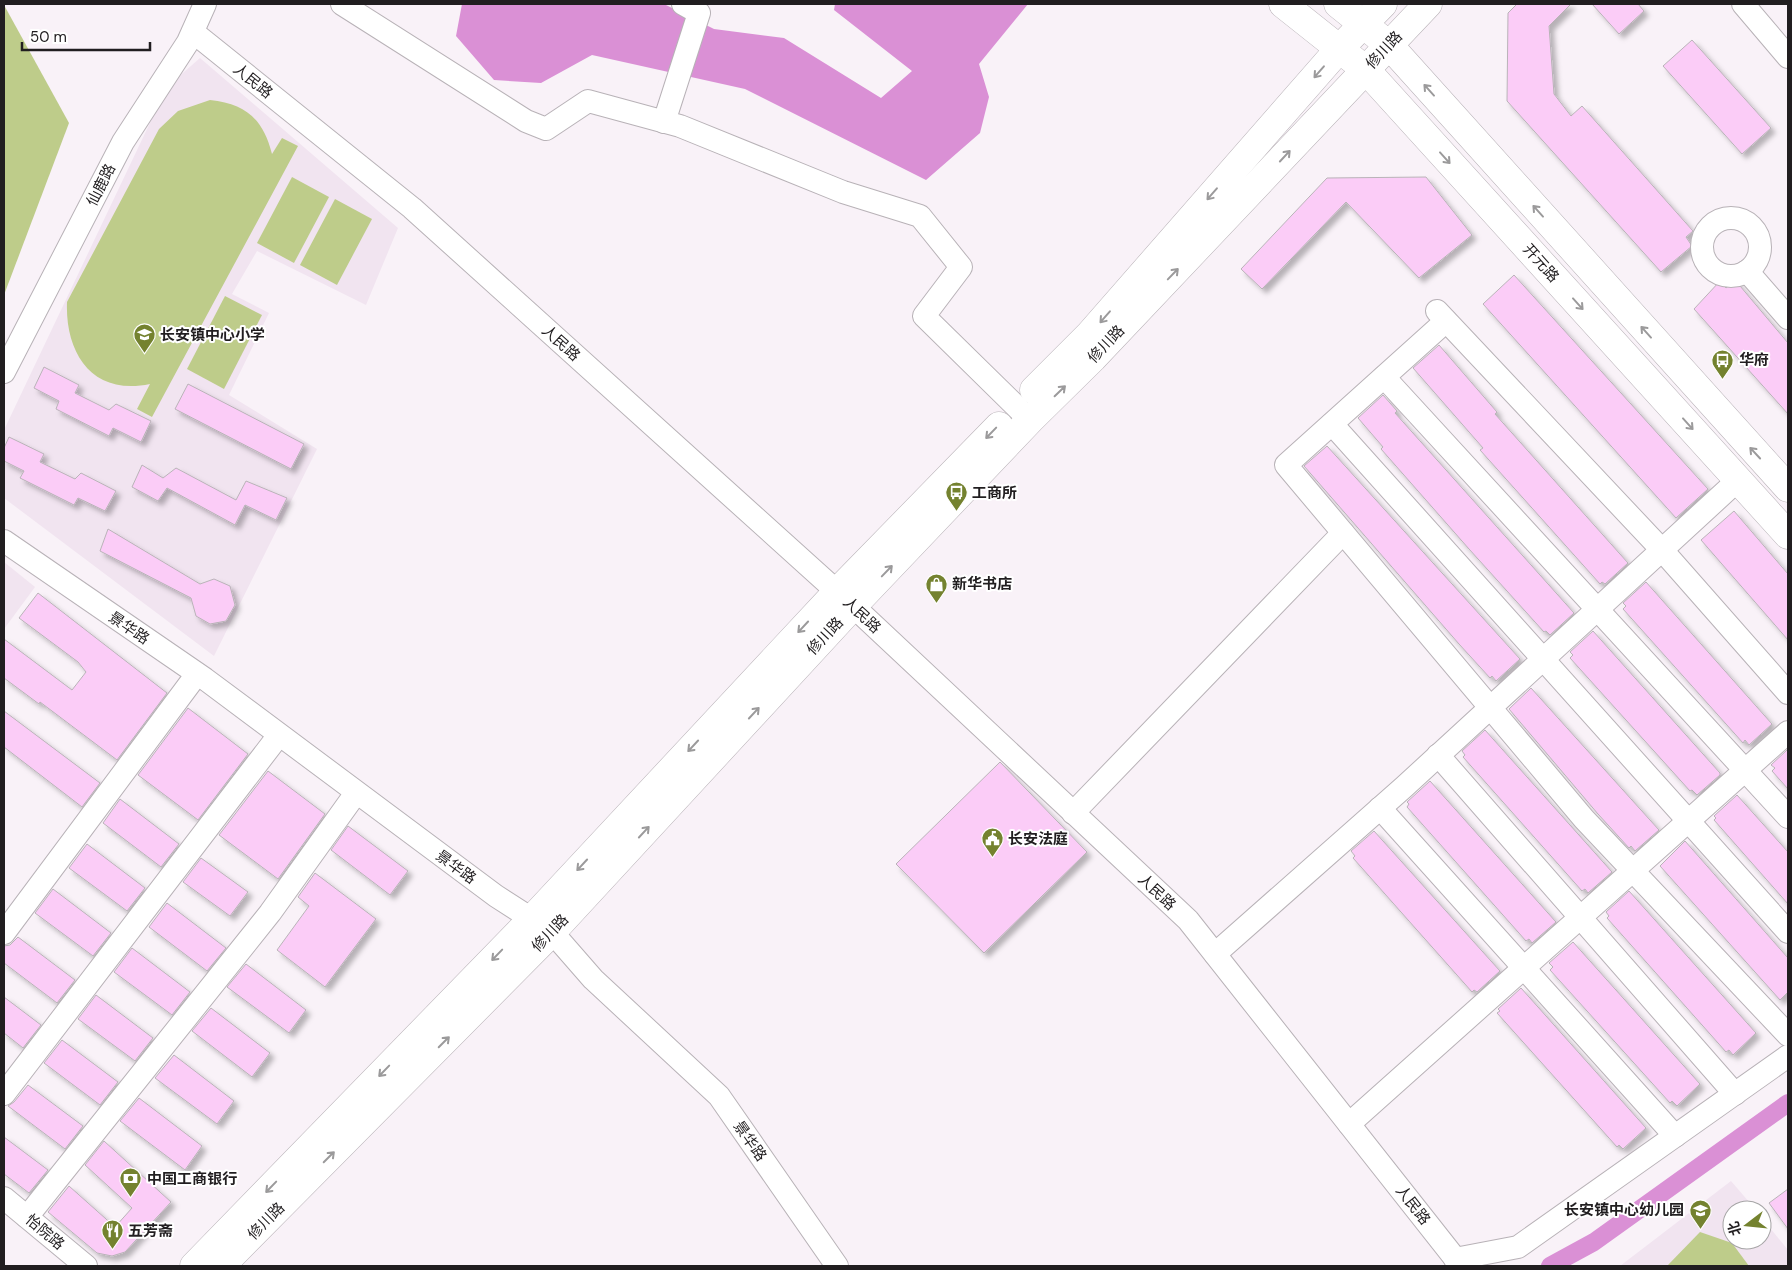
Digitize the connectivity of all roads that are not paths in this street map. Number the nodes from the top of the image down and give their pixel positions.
1 (205, 4) edge
2 (342, 4) edge
3 (1283, 4) edge
4 (1338, 4) edge
5 (1383, 4) edge
6 (1428, 4) edge
7 (1743, 4) edge
8 (691, 8) edge
9 (1364, 24) junction
10 (193, 32) junction
11 (1389, 45) junction
12 (1340, 48) junction
13 (1788, 57) edge
14 (1366, 70) junction
15 (664, 122) junction
16 (1747, 271) dead end
17 (1788, 318) edge
18 (4, 372) edge
19 (1384, 377) junction
20 (1024, 413) junction
21 (1332, 424) junction
22 (1738, 480) junction
23 (1788, 488) edge
24 (1342, 533) junction
25 (1788, 535) edge
26 (4, 541) edge
27 (1662, 550) junction
28 (845, 599) junction
29 (1597, 609) junction
30 (1543, 659) junction
31 (197, 674) junction
32 (1788, 693) edge
33 (1490, 708) junction
34 (1788, 732) edge
35 (279, 735) junction
36 (1438, 755) junction
37 (1745, 770) junction
38 (356, 793) junction
39 (1380, 808) junction
40 (1073, 813) junction
41 (1788, 817) edge
42 (1688, 821) junction
43 (1632, 871) junction
44 (1580, 917) junction
45 (542, 926) junction
46 (5, 928) edge
47 (1788, 932) edge
48 (1215, 954) junction
49 (1524, 968) junction
50 (1788, 1035) edge
51 (1788, 1056) edge
52 (4, 1094) edge
53 (1735, 1094) junction
54 (1349, 1124) junction
55 (1675, 1136) junction
56 (4, 1198) edge
57 (27, 1217) junction
58 (1458, 1263) edge
59 (86, 1266) edge
60 (194, 1266) edge
61 (221, 1266) edge
62 (837, 1266) edge

1 - 10 street, 仙鹿路
2 - 15 street
3 - 12 main road, 开元路
4 - 9 main road
5 - 9 main road, 修川路
6 - 11 main road, 修川路
7 - 13 street
8 - 15 street
9 - 11 main road
9 - 12 main road, 修川路
10 - 18 street, 仙鹿路
10 - 28 street, 人民路
11 - 14 main road, 修川路
23 -> 11 main road
12 - 14 main road, 开元路
12 -> 20 main road, 修川路
20 -> 14 main road, 修川路
14 -> 22 main road, 开元路
15 - 20 street
16 - 17 street
19 - 21 street
19 - 27 street
19 - 29 street
20 - 28 main road, 修川路
21 - 24 street
21 - 30 street
22 - 25 main road, 开元路
22 - 27 street
24 - 33 street
24 - 40 street
26 - 31 street, 景华路
27 - 29 street
27 - 32 street
28 - 40 street, 人民路
28 - 45 main road, 修川路
29 - 30 street
29 - 37 street
30 - 33 street
30 - 42 street
31 - 35 street, 景华路
31 - 46 street
33 - 36 street
33 - 43 street
34 - 37 street
35 - 38 street, 景华路
35 - 52 street
36 - 39 street
36 - 44 street
37 - 41 street
37 - 42 street
38 - 45 street, 景华路
38 - 57 street
39 - 48 street
39 - 49 street
40 - 48 street, 人民路
42 - 43 street
42 - 47 street
43 - 44 street
43 - 50 street
44 - 49 street
44 - 53 street
45 -> 60 main road, 修川路
61 -> 45 main road, 修川路
45 - 62 street, 景华路
48 - 54 street, 人民路
49 - 54 street
49 - 55 street
51 - 53 street
53 - 55 street
54 - 58 street, 人民路
55 - 58 street
56 - 57 street, 怡院路
57 - 59 street, 怡院路

